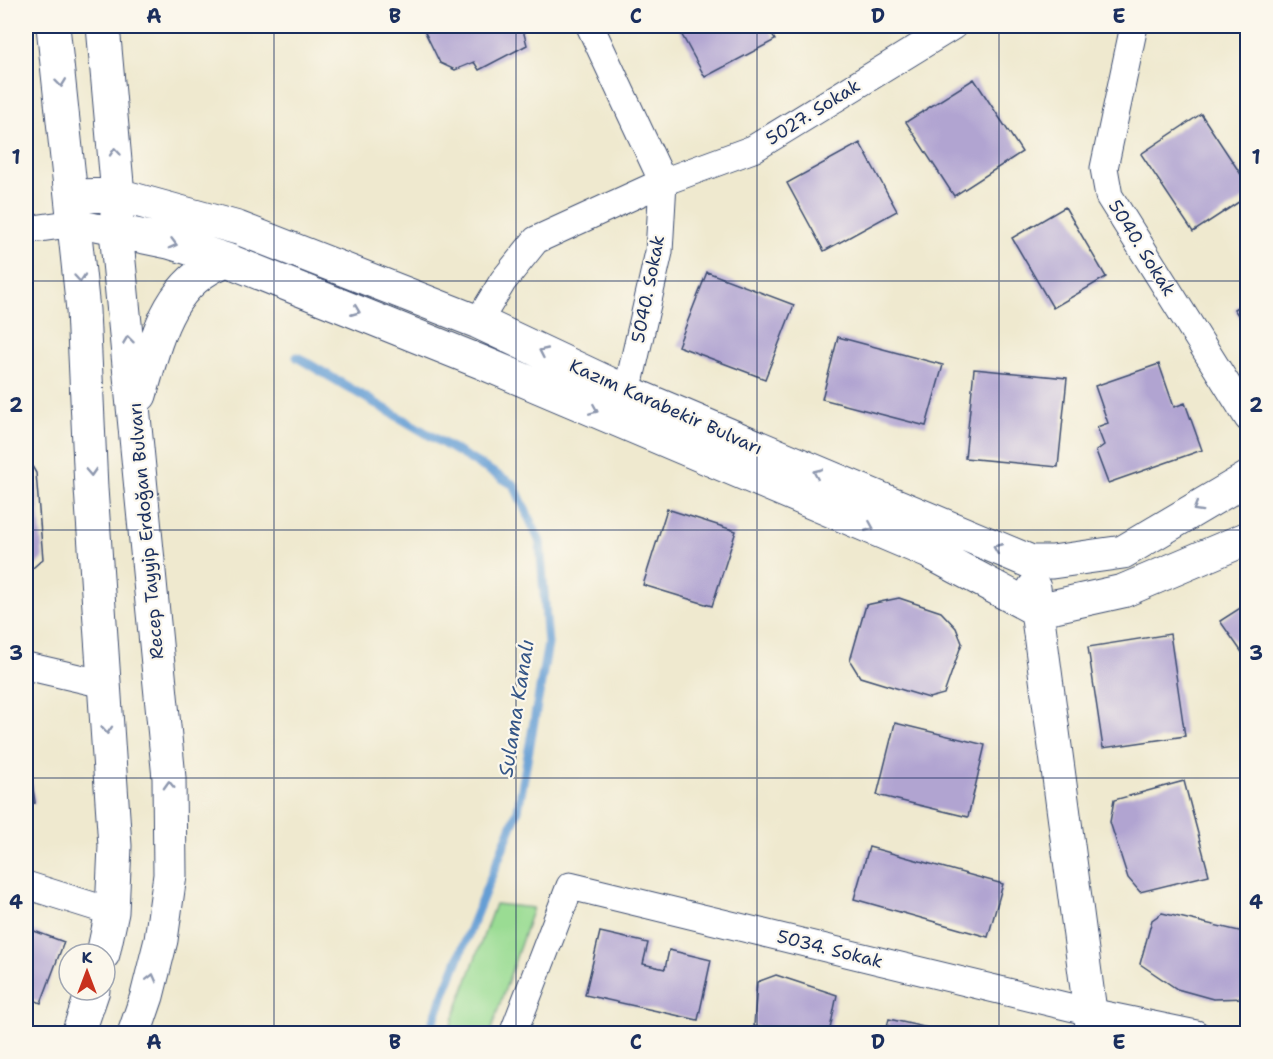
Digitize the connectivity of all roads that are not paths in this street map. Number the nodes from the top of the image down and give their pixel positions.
1 (53, 26) edge
2 (103, 26) edge
3 (590, 26) edge
4 (953, 26) edge
5 (1134, 26) edge
6 (663, 182) junction
7 (118, 195) junction
8 (74, 209) junction
9 (26, 230) edge
10 (116, 231) junction
11 (227, 260) junction
12 (478, 322) junction
13 (627, 408) junction
14 (135, 411) junction
15 (1248, 418) edge
16 (1248, 478) edge
17 (1248, 538) edge
18 (1031, 562) junction
19 (1037, 610) junction
20 (26, 666) edge
21 (104, 684) junction
22 (26, 885) edge
23 (112, 912) junction
24 (106, 942) edge
25 (89, 1002) edge
26 (1091, 1023) edge
27 (78, 1034) edge
28 (134, 1034) edge
29 (513, 1034) edge
30 (1196, 1034) edge

1 -> 8 main road
7 -> 2 main road, Recep Tayyip Erdoğan Bulvarı
3 - 6 street, 5040. Sokak
4 - 6 street, 5027. Sokak
5 - 15 street, 5040. Sokak
6 - 12 street, 5027. Sokak
6 - 13 street, 5040. Sokak
7 - 8 main road, Kazım Karabekir Bulvarı
7 - 10 main road, Recep Tayyip Erdoğan Bulvarı
7 - 12 main road, Kazım Karabekir Bulvarı
8 - 9 street
8 - 10 street
8 -> 21 main road
10 -> 11 main road, Kazım Karabekir Bulvarı
14 -> 10 main road, Recep Tayyip Erdoğan Bulvarı
11 -> 13 main road, Kazım Karabekir Bulvarı
11 - 14 main road
13 -> 12 main road, Kazım Karabekir Bulvarı
18 -> 13 main road, Kazım Karabekir Bulvarı
13 -> 19 main road, Kazım Karabekir Bulvarı
28 -> 14 main road, Recep Tayyip Erdoğan Bulvarı
16 -> 18 main road, Kazım Karabekir Bulvarı
17 - 19 main road
18 - 19 main road
19 - 26 main road
20 - 21 street
21 -> 23 main road
22 - 23 street
23 - 24 main road
25 - 27 main road
26 - 29 street, 5034. Sokak
26 - 30 street, 5034. Sokak

